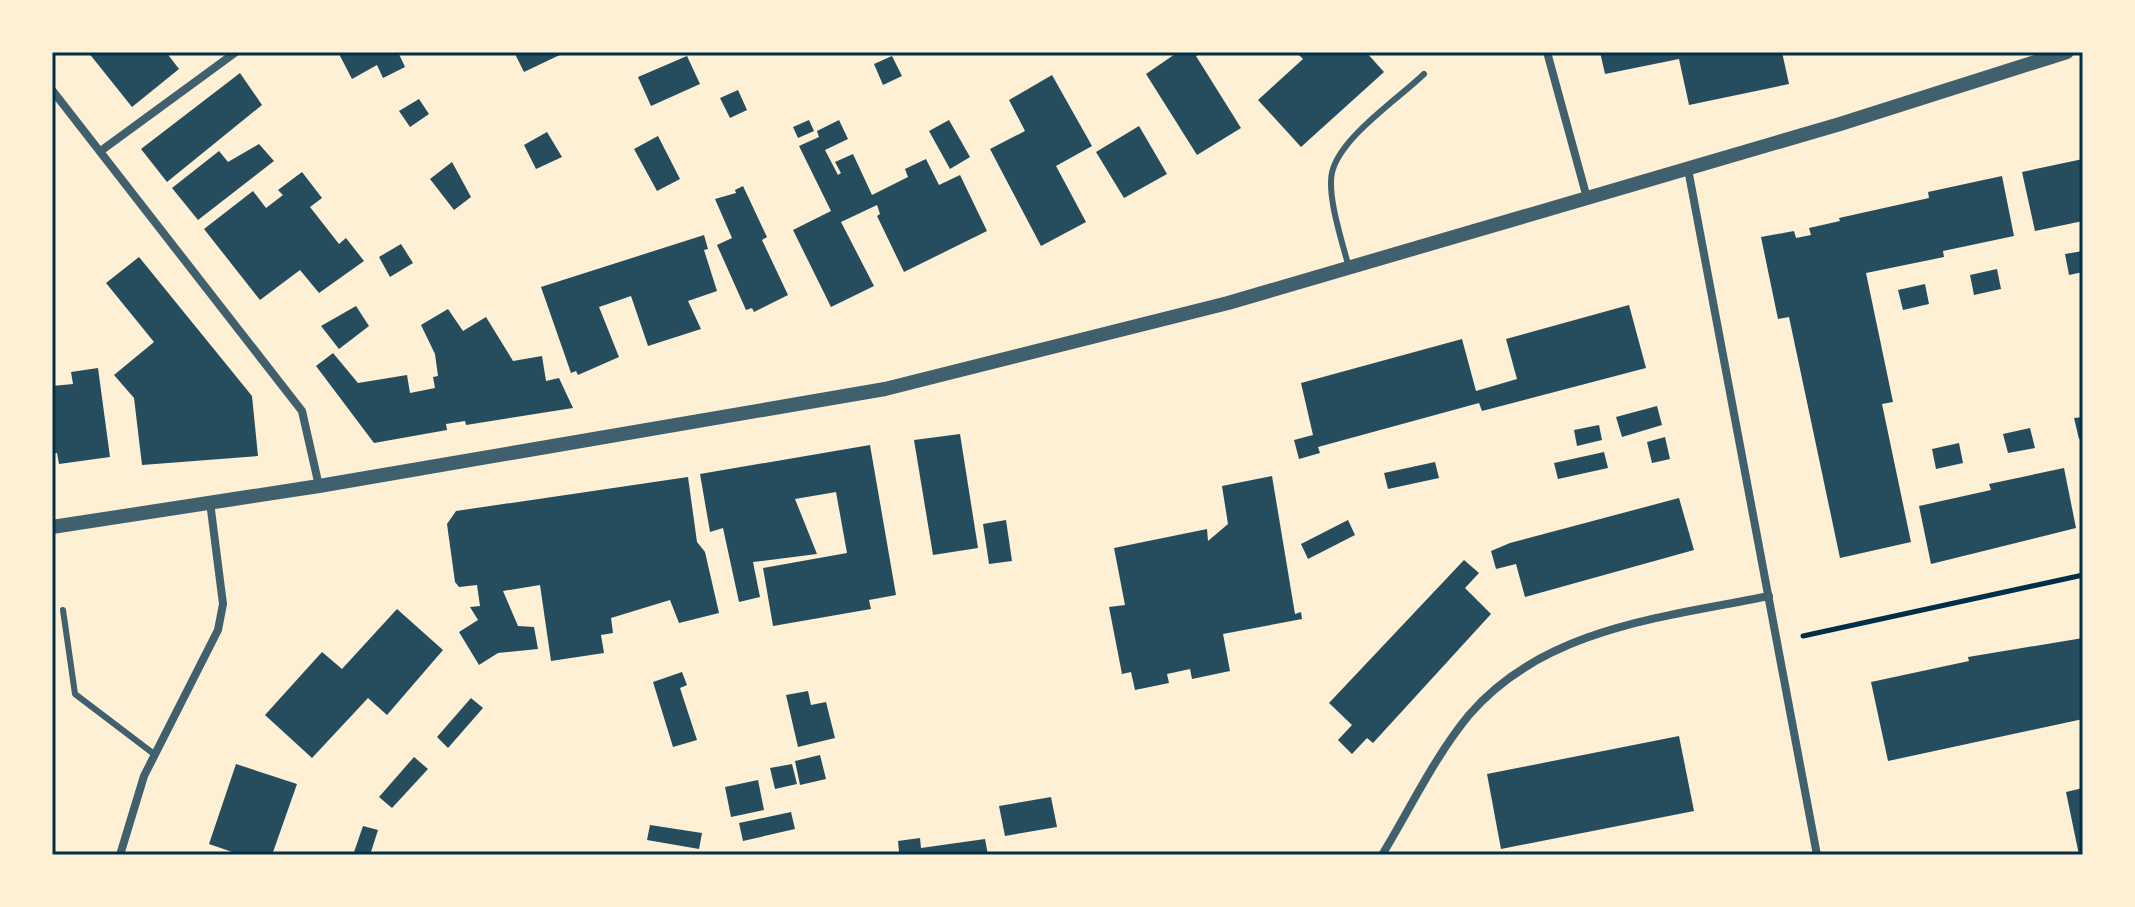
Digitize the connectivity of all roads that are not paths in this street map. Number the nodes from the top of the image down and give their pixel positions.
1 (236, 52) edge
2 (1547, 52) edge
3 (2067, 52) edge
4 (1424, 74) dead end
5 (52, 90) edge
6 (102, 150) junction
7 (1688, 169) junction
8 (1587, 198) junction
9 (1349, 268) junction
10 (319, 486) junction
11 (210, 502) junction
12 (52, 527) edge
13 (1769, 596) junction
14 (63, 610) dead end
15 (154, 754) junction
16 (120, 855) edge
17 (1382, 855) edge
18 (1817, 855) edge

1 - 6 street
2 - 8 street
3 - 7 street
4 - 9 lane
5 - 6 street
6 - 10 street
7 - 8 street
7 - 13 street
8 - 9 street
9 - 10 street
10 - 11 street
11 - 12 street
11 - 15 street
13 - 17 street
13 - 18 street
14 - 15 lane
15 - 16 street

